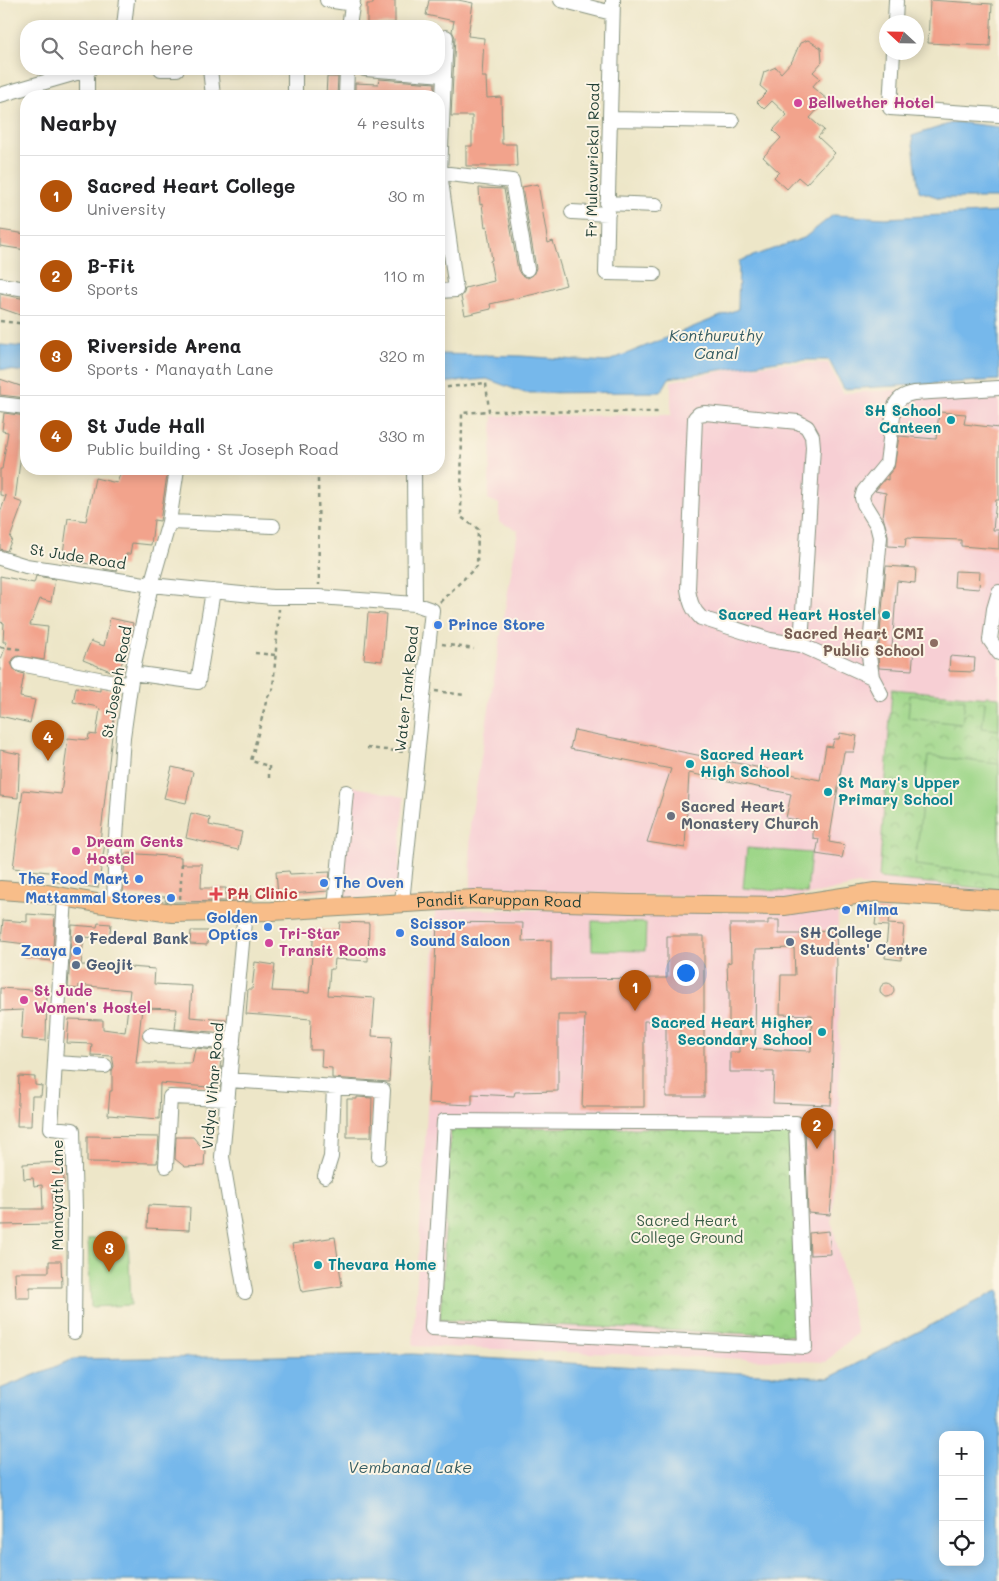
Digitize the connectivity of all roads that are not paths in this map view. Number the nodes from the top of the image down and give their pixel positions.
1 (127, 0) edge
2 (328, 0) edge
3 (560, 0) edge
4 (896, 0) edge
5 (353, 2) edge
6 (612, 6) edge
7 (895, 15) edge
8 (125, 20) edge
9 (350, 20) edge
10 (446, 38) dead end
11 (445, 56) edge
12 (893, 60) edge
13 (68, 75) edge
14 (89, 75) edge
15 (211, 75) edge
16 (295, 75) edge
17 (347, 75) edge
18 (444, 75) edge
19 (88, 90) edge
20 (212, 90) edge
21 (296, 90) edge
22 (346, 90) edge
23 (443, 90) edge
24 (0, 94) edge
25 (999, 115) edge
26 (610, 119) junction
27 (732, 121) dead end
28 (445, 174) edge
29 (656, 204) dead end
30 (608, 208) junction
31 (445, 210) edge
32 (572, 212) dead end
33 (527, 269) dead end
34 (654, 274) dead end
35 (0, 285) edge
36 (20, 288) edge
37 (445, 291) edge
38 (999, 388) edge
39 (0, 404) edge
40 (20, 406) edge
41 (176, 475) edge
42 (414, 475) edge
43 (169, 522) junction
44 (273, 526) dead end
45 (0, 558) edge
46 (151, 585) junction
47 (212, 591) junction
48 (999, 592) edge
49 (415, 604) junction
50 (801, 645) junction
51 (999, 652) edge
52 (20, 664) dead end
53 (872, 677) junction
54 (131, 679) junction
55 (880, 694) dead end
56 (346, 792) dead end
57 (0, 890) edge
58 (65, 897) junction
59 (999, 900) edge
60 (402, 902) junction
61 (114, 905) junction
62 (335, 907) junction
63 (245, 911) junction
64 (150, 1035) dead end
65 (233, 1043) junction
66 (55, 1063) junction
67 (105, 1066) dead end
68 (229, 1080) junction
69 (334, 1087) junction
70 (228, 1099) junction
71 (379, 1157) dead end
72 (166, 1166) dead end
73 (325, 1176) dead end
74 (245, 1292) dead end
75 (74, 1332) dead end
76 (805, 1347) joint

1 - 8 street
2 - 5 street
3 - 6 street
4 - 7 street
5 - 9 street
6 - 26 street, Fr Mulavurickal Road
10 - 11 street
12 - 25 street
13 - 24 street
14 - 19 street
15 - 20 street
16 - 21 street
17 - 22 street
18 - 23 street
26 - 27 street
26 - 30 street, Fr Mulavurickal Road
28 - 33 street
29 - 30 street
30 - 32 street
30 - 34 street, Fr Mulavurickal Road
31 - 37 street
35 - 36 street
38 - 53 street
39 - 40 street
41 - 43 street, St Joseph Road
42 - 49 street
43 - 44 street
43 - 46 street, St Joseph Road
45 - 46 street, St Jude Road
46 - 47 street, Water Tank Road
46 - 54 street, St Joseph Road
47 - 49 street, Water Tank Road
47 - 54 street
48 - 51 street
49 - 60 street, Water Tank Road
50 - 50 street
50 - 53 street
52 - 54 street
53 - 55 street
54 - 61 street, St Joseph Road
56 - 62 street
57 - 58 main road, Pandit Karuppan Road
58 - 61 main road, Pandit Karuppan Road
58 - 66 street, Manayath Lane
59 - 60 main road, Pandit Karuppan Road
60 - 62 main road, Pandit Karuppan Road
61 - 63 main road, Pandit Karuppan Road
62 - 63 main road, Pandit Karuppan Road
63 - 65 street, Vidya Vihar Road
64 - 65 street
65 - 68 street, Vidya Vihar Road
66 - 67 street
66 - 75 street, Manayath Lane
68 - 69 street
68 - 70 street, Vidya Vihar Road
69 - 71 street
69 - 73 street
70 - 72 street
70 - 74 street, Vidya Vihar Road
76 - 76 street

